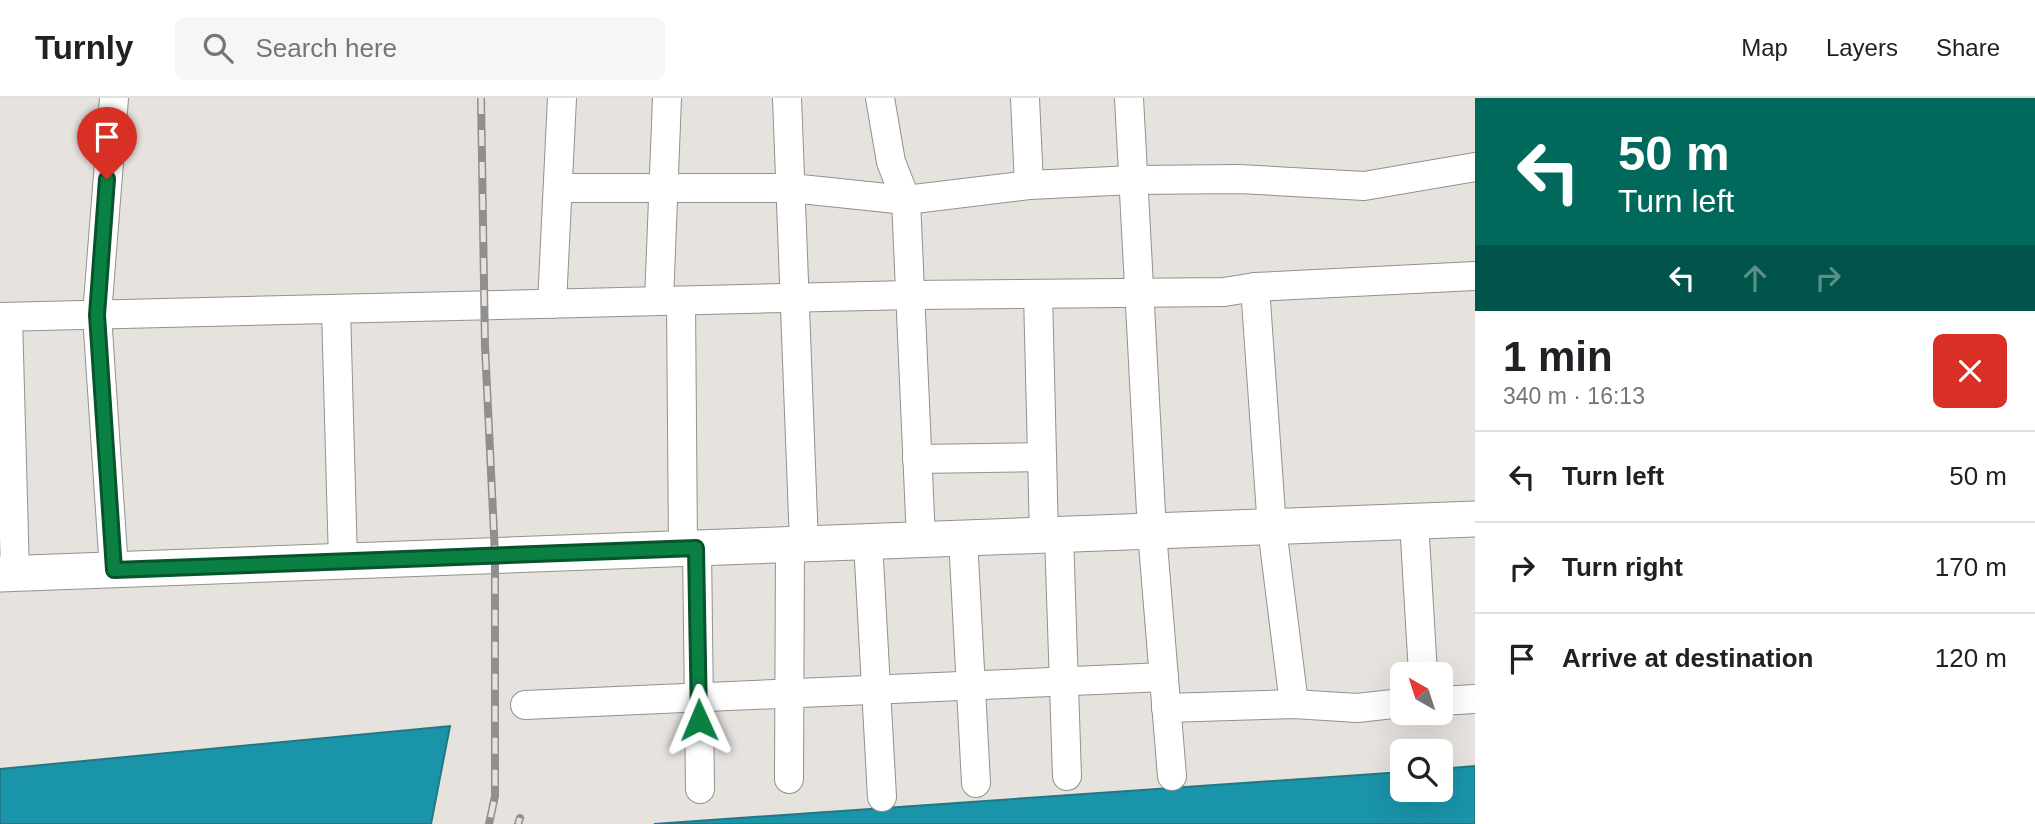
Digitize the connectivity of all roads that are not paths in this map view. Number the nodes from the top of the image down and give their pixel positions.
1 (114, 98) edge
2 (562, 98) edge
3 (667, 98) edge
4 (787, 98) edge
5 (880, 98) edge
6 (1025, 98) edge
7 (1129, 98) edge
8 (1475, 167) edge
9 (1133, 180) junction
10 (1029, 186) junction
11 (558, 188) junction
12 (791, 188) junction
13 (663, 189) junction
14 (906, 200) junction
15 (1475, 276) edge
16 (1255, 287) junction
17 (1139, 293) junction
18 (1038, 294) junction
19 (910, 295) junction
20 (795, 298) junction
21 (670, 301) junction
22 (552, 304) junction
23 (336, 309) junction
24 (97, 315) junction
25 (4, 317) edge
26 (1042, 457) junction
27 (917, 459) junction
28 (1475, 519) edge
29 (1413, 521) junction
30 (1272, 528) junction
31 (1152, 532) junction
32 (1051, 536) junction
33 (963, 538) junction
34 (921, 540) junction
35 (868, 542) junction
36 (797, 544) junction
37 (690, 548) junction
38 (342, 561) junction
39 (114, 570) junction
40 (8, 574) edge
41 (1422, 662) edge
42 (1164, 677) junction
43 (1064, 682) junction
44 (971, 686) junction
45 (876, 690) junction
46 (790, 694) junction
47 (699, 697) junction
48 (1475, 699) edge
49 (1453, 700) edge
50 (1294, 704) junction
51 (1390, 704) edge
52 (525, 705) dead end
53 (1167, 709) junction
54 (1067, 776) dead end
55 (1172, 776) dead end
56 (789, 779) dead end
57 (976, 783) dead end
58 (700, 789) dead end
59 (882, 797) dead end

1 - 24 street
2 - 11 street
3 - 13 street
4 - 12 street
5 - 14 street
6 - 10 street
7 - 9 street
8 - 9 street
9 - 10 street
9 - 17 street
10 - 14 street
11 - 13 street
11 - 22 street
12 - 13 street
12 - 14 street
12 - 20 street
13 - 21 street
14 - 19 street
15 - 16 street
16 - 17 street
16 - 30 street
17 - 18 street
17 - 31 street
18 - 19 street
18 - 26 street
19 - 20 street
19 - 27 street
20 - 21 street
20 - 36 street
21 - 22 street
21 - 37 street
22 - 23 street
23 - 24 street
23 - 38 street
24 - 25 street
24 - 39 street
25 - 40 street
26 - 27 street
26 - 32 street
27 - 34 street
28 - 29 main road
29 - 30 main road
29 - 41 street
30 - 31 main road
30 - 50 street
31 - 32 main road
31 - 42 street
32 - 33 main road
32 - 43 street
33 - 34 main road
33 - 44 street
34 - 35 main road
35 - 36 main road
35 - 45 street
36 - 37 main road
36 - 46 street
37 - 38 main road
37 - 47 street
38 - 39 main road
39 - 40 main road
42 - 43 street
42 - 53 street
43 - 44 street
43 - 54 street
44 - 45 street
44 - 57 street
45 - 46 street
45 - 59 street
46 - 47 street
46 - 56 street
47 - 52 street
47 - 58 street
48 - 49 street
50 - 51 street
50 - 53 street
53 - 55 street

